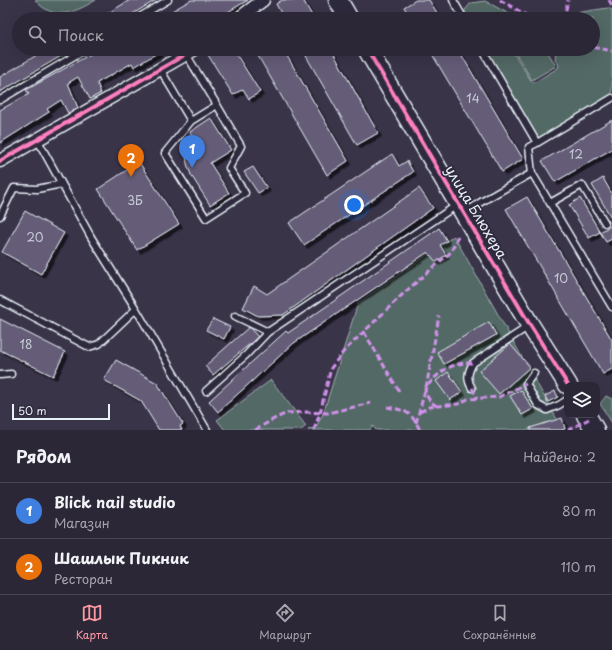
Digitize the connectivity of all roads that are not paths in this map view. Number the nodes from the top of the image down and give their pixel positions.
1 (168, 0) edge
2 (262, 0) edge
3 (338, 0) edge
4 (453, 0) edge
5 (148, 12) edge
6 (247, 12) edge
7 (345, 12) edge
8 (460, 12) edge
9 (74, 56) edge
10 (183, 56) edge
11 (192, 56) edge
12 (371, 56) edge
13 (486, 56) edge
14 (160, 69) junction
15 (612, 98) edge
16 (0, 100) edge
17 (217, 105) junction
18 (191, 122) junction
19 (37, 140) junction
20 (537, 143) junction
21 (0, 161) edge
22 (532, 173) junction
23 (62, 184) junction
24 (550, 203) junction
25 (461, 209) junction
26 (0, 216) edge
27 (605, 223) dead end
28 (0, 300) edge
29 (612, 307) edge
30 (136, 309) junction
31 (235, 316) dead end
32 (530, 325) junction
33 (268, 332) junction
34 (534, 373) dead end
35 (11, 374) dead end
36 (0, 375) edge
37 (566, 382) edge
38 (472, 388) dead end
39 (206, 391) dead end
40 (564, 402) edge
41 (588, 418) edge
42 (207, 430) edge
43 (595, 430) edge

1 - 5 lane
2 - 6 street
3 - 7 street
4 - 8 lane
9 - 16 lane
10 - 14 street
11 - 17 lane
12 - 25 street, улица Блюхера
13 - 20 lane
14 - 18 lane
14 - 19 street
15 - 20 lane
17 - 18 lane
17 - 18 lane
19 - 21 street
19 - 23 lane
20 - 22 lane
22 - 24 lane
22 - 25 lane
23 - 26 lane
23 - 30 lane
24 - 27 lane
24 - 29 lane
25 - 32 street, улица Блюхера
25 - 33 lane
28 - 30 lane
30 - 42 lane
31 - 33 lane
32 - 37 street, улица Блюхера
32 - 38 lane
33 - 39 lane
34 - 40 lane
35 - 36 lane
41 - 43 street

